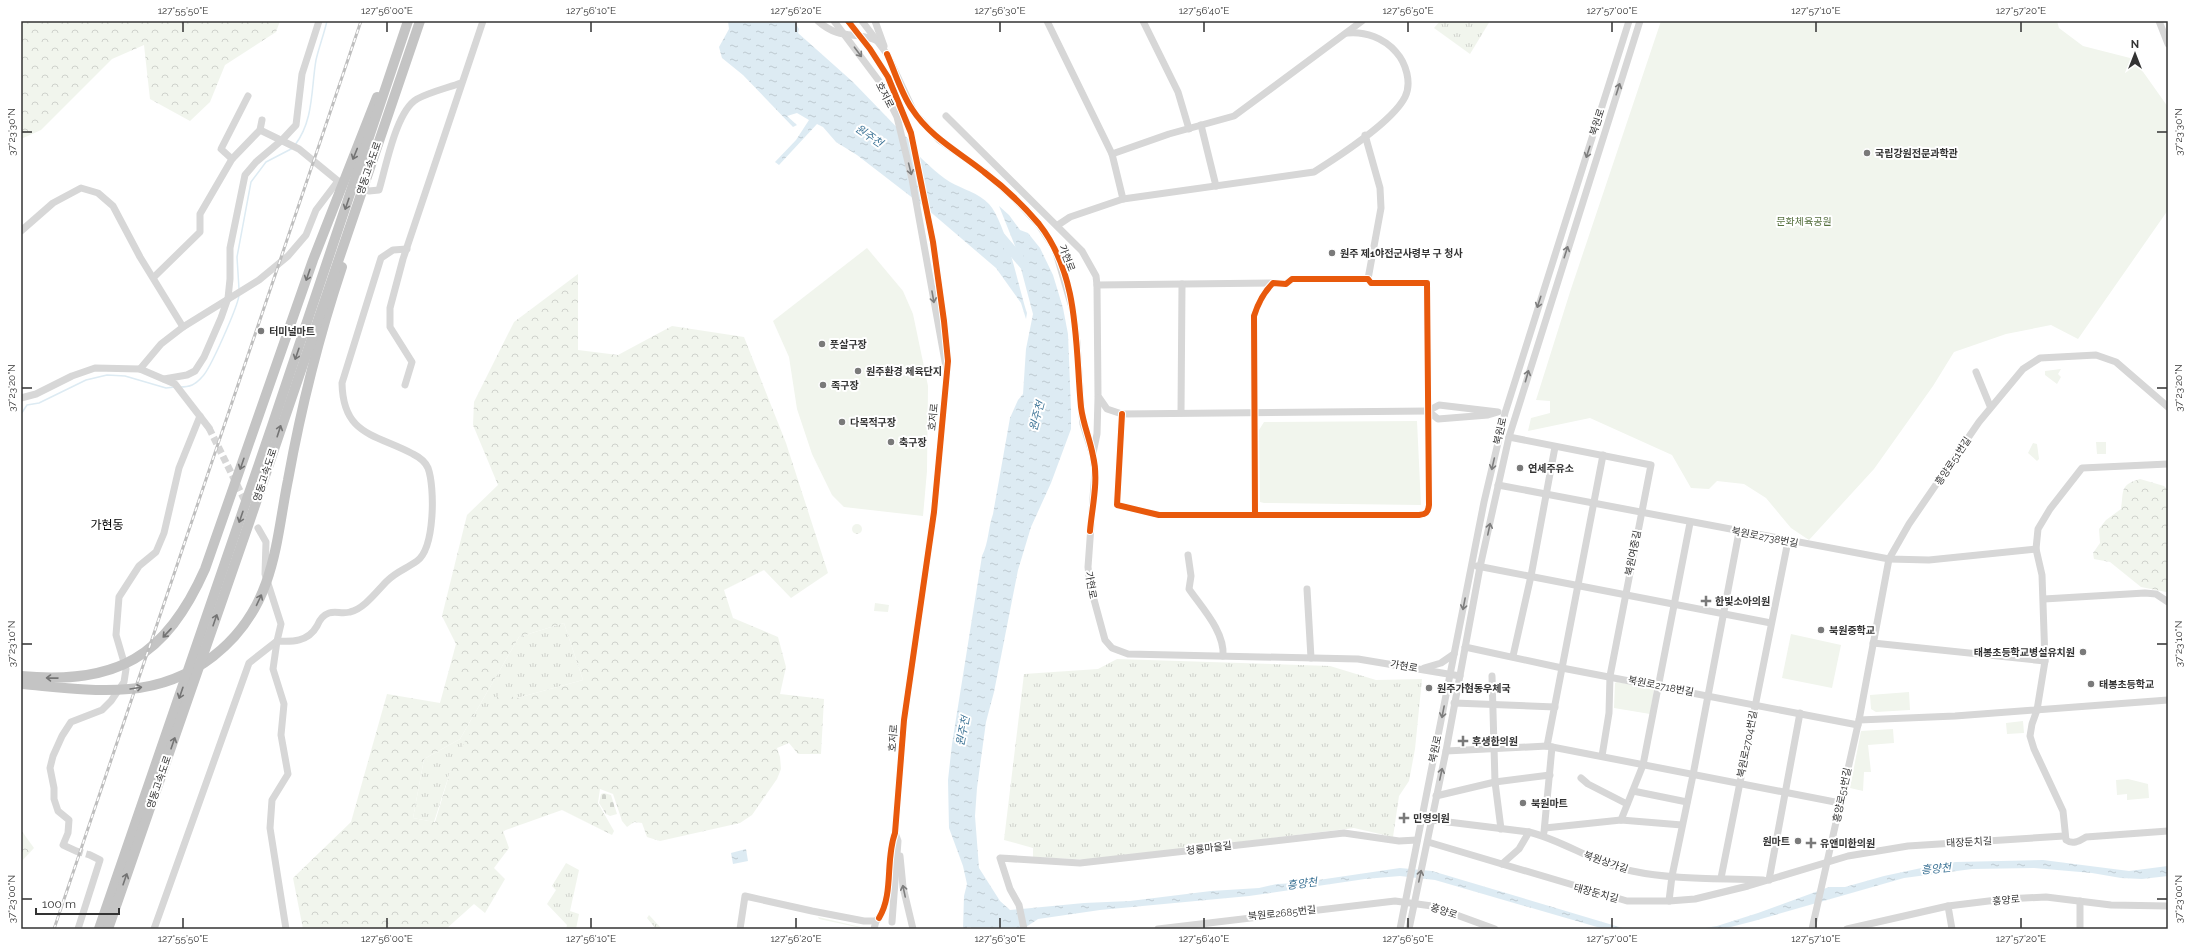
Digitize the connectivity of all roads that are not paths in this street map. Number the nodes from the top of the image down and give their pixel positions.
1 (319, 21) edge
2 (408, 21) edge
3 (483, 21) edge
4 (818, 21) edge
5 (834, 21) edge
6 (848, 21) edge
7 (862, 21) edge
8 (875, 21) edge
9 (1047, 21) edge
10 (1143, 21) edge
11 (1362, 21) edge
12 (1629, 21) edge
13 (1640, 21) edge
14 (2159, 21) edge
15 (418, 26) edge
16 (1347, 33) junction
17 (878, 41) junction
18 (2168, 44) edge
19 (399, 49) junction
20 (887, 54) junction
21 (461, 83) junction
22 (248, 96) dead end
23 (946, 116) dead end
24 (262, 120) dead end
25 (1201, 125) junction
26 (1189, 129) junction
27 (260, 130) junction
28 (1366, 135) junction
29 (285, 141) junction
30 (1112, 154) junction
31 (232, 159) junction
32 (1216, 186) junction
33 (369, 191) dead end
34 (1123, 198) junction
35 (1058, 225) junction
36 (21, 231) edge
37 (407, 248) junction
38 (154, 277) junction
39 (1368, 279) junction
40 (1273, 283) junction
41 (1182, 284) junction
42 (1097, 285) junction
43 (228, 298) junction
44 (941, 322) junction
45 (183, 327) junction
46 (140, 369) junction
47 (1976, 372) dead end
48 (164, 379) junction
49 (405, 385) dead end
50 (1098, 396) junction
51 (21, 398) edge
52 (1990, 406) junction
53 (2168, 407) edge
54 (1428, 411) junction
55 (1501, 412) junction
56 (1181, 413) junction
57 (1254, 413) junction
58 (1122, 414) junction
59 (1516, 414) junction
60 (200, 416) junction
61 (209, 428) tunnel mouth
62 (1509, 436) junction
63 (1555, 447) junction
64 (1093, 454) junction
65 (1603, 455) junction
66 (2168, 464) edge
67 (1498, 485) junction
68 (1547, 495) junction
69 (1594, 504) junction
70 (1641, 512) junction
71 (1254, 516) junction
72 (1690, 523) junction
73 (258, 528) dead end
74 (1739, 532) junction
75 (1788, 541) junction
76 (2036, 549) junction
77 (1188, 555) dead end
78 (1889, 559) junction
79 (1472, 565) junction
80 (1480, 567) junction
81 (1531, 576) junction
82 (1578, 585) junction
83 (1307, 589) dead end
84 (1626, 595) junction
85 (2044, 599) junction
86 (2168, 602) edge
87 (1674, 604) junction
88 (1722, 614) junction
89 (1771, 623) junction
90 (277, 641) junction
91 (1873, 643) junction
92 (1465, 647) junction
93 (1454, 654) junction
94 (1223, 656) junction
95 (1513, 656) junction
96 (1311, 658) junction
97 (2045, 661) junction
98 (1562, 668) junction
99 (1420, 669) junction
100 (1450, 674) junction
101 (21, 676) edge
102 (1460, 676) junction
103 (1492, 676) dead end
104 (1610, 676) junction
105 (21, 684) edge
106 (1658, 686) junction
107 (1707, 695) junction
108 (2168, 700) edge
109 (1454, 703) junction
110 (1755, 704) junction
111 (1492, 705) junction
112 (1555, 707) junction
113 (2037, 710) junction
114 (1800, 713) junction
115 (1858, 723) junction
116 (1550, 747) junction
117 (1494, 748) junction
118 (1446, 751) junction
119 (1602, 756) junction
120 (1643, 765) junction
121 (1550, 775) junction
122 (1693, 775) junction
123 (1581, 778) dead end
124 (1495, 782) junction
125 (1739, 784) junction
126 (1633, 791) junction
127 (1787, 792) junction
128 (1436, 796) junction
129 (1687, 802) junction
130 (1840, 803) junction
131 (1627, 804) junction
132 (1432, 820) junction
133 (1621, 820) junction
134 (1682, 825) junction
135 (1545, 828) junction
136 (1501, 829) junction
137 (2168, 831) edge
138 (1529, 832) junction
139 (896, 833) junction
140 (1544, 836) junction
141 (2064, 836) junction
142 (1417, 840) junction
143 (898, 841) junction
144 (1428, 842) junction
145 (76, 852) tunnel mouth
146 (90, 856) dead end
147 (1502, 864) junction
148 (1827, 866) junction
149 (1672, 876) junction
150 (1721, 878) junction
151 (1769, 880) junction
152 (1406, 900) junction
153 (1669, 901) junction
154 (2080, 901) junction
155 (1415, 902) junction
156 (1948, 906) junction
157 (2168, 906) edge
158 (876, 924) edge
159 (893, 926) edge
160 (78, 929) edge
161 (99, 929) edge
162 (108, 929) edge
163 (154, 929) edge
164 (286, 929) edge
165 (740, 929) edge
166 (913, 929) edge
167 (1024, 929) edge
168 (1158, 929) edge
169 (1400, 929) edge
170 (1409, 929) edge
171 (1495, 929) edge
172 (1812, 929) edge
173 (1847, 929) edge
174 (1952, 929) edge
175 (2080, 929) edge

1 - 29 street
2 - 19 highway, 영동고속도로
3 - 21 street
4 - 17 street
5 -> 44 street, 호저로
6 - 44 street, 호저로
7 - 17 street, 가현로
8 - 20 street
9 - 30 street
10 - 26 street
11 - 16 street
12 -> 55 street, 북원로
59 -> 13 street, 북원로
14 - 18 street
105 -> 15 highway
162 -> 15 highway, 영동고속도로
16 - 25 street
16 - 28 street
17 - 20 street, 가현로
19 -> 101 highway
19 -> 161 highway, 영동고속도로
20 - 64 street, 가현로
21 - 33 street
21 - 37 street
22 - 31 street
23 - 35 street
24 - 27 street
25 - 26 street
25 - 32 street
26 - 30 street
27 - 29 street
27 - 31 street
28 - 32 street
28 - 39 street
29 - 43 street
29 - 43 street
30 - 34 street
31 - 38 street
32 - 34 street
34 - 35 street
35 - 42 street
36 - 38 street
37 - 49 street
37 - 90 street
38 - 45 street
39 - 40 street
39 - 54 street
40 - 41 street
40 - 57 street
41 - 42 street
41 - 56 street
42 - 50 street
43 - 45 street
43 - 48 street
44 - 139 street, 호저로
45 - 46 street
46 - 48 street
46 - 51 street
47 - 52 street
48 - 60 street
50 - 58 street
50 - 64 street
52 - 53 street, 흥양로51번길
52 - 78 street, 흥양로51번길
54 - 55 street
54 - 55 street
54 - 57 street
54 - 71 street
55 - 59 street
55 -> 79 street, 북원로
56 - 57 street
56 - 58 street
57 - 71 street
58 - 71 street
59 - 62 street, 북원로
60 - 61 street
60 - 145 street
62 - 63 street, 북원로
62 - 67 street, 북원로
63 - 65 street, 북원로
63 - 68 street
64 - 94 street, 가현로
65 - 69 street
65 - 70 street, 북원로
66 - 76 street
67 - 68 street, 북원로2738번길
80 -> 67 street, 북원로
68 - 69 street, 북원로2738번길
68 - 81 street
69 - 70 street, 북원로2738번길
69 - 82 street
70 - 72 street, 북원로2738번길
70 - 84 street, 북원여중길
72 - 74 street, 북원로2738번길
72 - 87 street
73 - 90 street
74 - 75 street, 북원로2738번길
74 - 88 street
75 - 78 street, 북원로2738번길
75 - 89 street
76 - 78 street, 북원로2738번길
76 - 85 street
77 - 94 street
78 - 91 street, 흥양로51번길
79 - 80 street
79 -> 93 street, 북원로
80 - 81 street
80 - 92 street, 북원로
81 - 82 street
81 - 95 street
82 - 84 street
82 - 98 street
83 - 96 street
84 - 87 street
84 - 104 street, 북원여중길
85 - 86 street
85 - 97 street
87 - 88 street
87 - 106 street
88 - 89 street
88 - 107 street
89 - 110 street
90 - 163 street
90 - 164 street
91 - 97 street
91 - 115 street, 흥양로51번길
92 - 95 street, 북원로2718번길
92 - 102 street, 북원로
93 - 99 street
93 - 100 street, 북원로
94 - 96 street, 가현로
95 - 98 street, 북원로2718번길
96 - 99 street, 가현로
97 - 113 street
98 - 104 street, 북원로2718번길
98 - 112 street
99 - 100 street, 가현로
100 - 102 street, 가현로
100 -> 142 street, 북원로
102 - 109 street, 북원로
103 - 111 street
104 - 106 street, 북원로2718번길
104 - 119 street
106 - 107 street, 북원로2718번길
106 - 120 street
107 - 110 street, 북원로2718번길
107 - 122 street
108 - 113 street
109 - 111 street
109 - 118 street, 북원로
110 - 114 street, 북원로2718번길
110 - 125 street, 북원로2704번길
111 - 112 street
111 - 117 street
112 - 116 street
113 - 115 street
113 - 141 street
114 - 115 street, 북원로2718번길
114 - 127 street
115 - 130 street, 흥양로51번길
116 - 117 street, 북원로2704번길
116 - 119 street, 북원로2704번길
116 - 121 street
117 - 118 street, 북원로2704번길
117 - 124 street
128 -> 118 street, 북원로
119 - 120 street, 북원로2704번길
120 - 122 street, 북원로2704번길
120 - 126 street
121 - 124 street
121 - 135 street
122 - 125 street, 북원로2704번길
122 - 129 street
123 - 131 street
124 - 128 street
124 - 136 street
125 - 127 street, 북원로2704번길
125 - 150 street
126 - 129 street
126 - 131 street
127 - 130 street, 북원로2704번길
127 - 151 street
128 - 132 street, 북원로
129 - 134 street
130 - 148 street, 흥양로51번길
131 - 133 street
132 - 136 street, 북원상가길
132 - 144 street, 북원로
133 - 134 street
133 - 135 street
134 - 149 street
135 - 140 street
136 - 138 street, 북원상가길
137 - 141 street, 태장둔치길
138 - 140 street, 북원상가길
138 - 147 street
139 - 143 street
139 - 158 street
140 - 149 street, 북원상가길
141 - 148 street, 태장둔치길
142 - 152 street, 북원로
142 - 167 street, 청룡마을길
143 - 159 street
166 -> 143 street
144 - 147 street, 태장둔치길
155 -> 144 street, 북원로
146 - 160 street
147 - 153 street, 태장둔치길
148 - 151 street, 태장둔치길
148 - 172 street, 흥양로51번길
149 - 150 street, 북원상가길
149 - 153 street
150 - 151 street, 북원상가길
151 - 153 street, 태장둔치길
152 - 155 street, 북원로2685번길
152 - 168 street, 북원로2685번길
152 - 169 street
154 - 156 street, 흥양로
154 - 157 street, 흥양로
154 - 175 street
155 - 170 street
155 - 171 street, 흥양로
156 - 173 street, 흥양로
156 - 174 street
158 - 159 street
158 - 165 street

